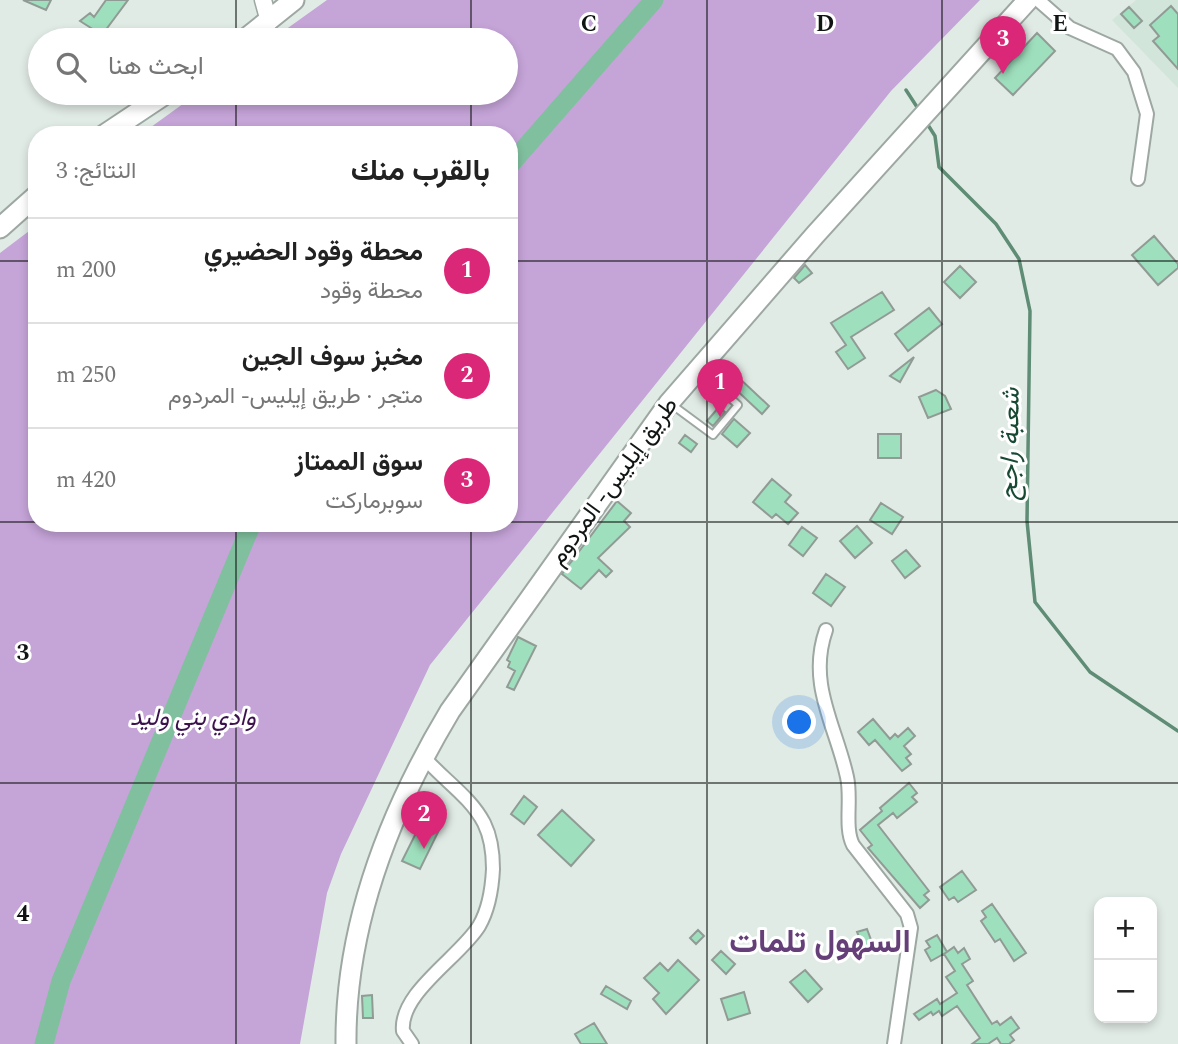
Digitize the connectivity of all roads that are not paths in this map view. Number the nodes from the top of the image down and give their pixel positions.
1 (263, 0) edge
2 (294, 0) edge
3 (1028, 0) edge
4 (1038, 0) edge
5 (269, 22) junction
6 (261, 28) edge
7 (149, 105) edge
8 (118, 126) edge
9 (1138, 179) dead end
10 (28, 203) edge
11 (0, 228) edge
12 (699, 369) junction
13 (669, 403) junction
14 (826, 630) dead end
15 (423, 756) junction
16 (346, 1044) edge
17 (412, 1044) edge
18 (894, 1044) edge

1 - 5 street
2 - 5 main road
3 - 12 main road, طريق إيليس- المردوم
4 - 9 street
5 - 6 main road
7 - 8 main road
10 - 11 main road
12 - 13 main road, طريق إيليس- المردوم
12 - 13 lane
13 - 15 main road, طريق إيليس- المردوم
14 - 18 street
15 - 16 main road, طريق إيليس- المردوم
15 - 17 street

